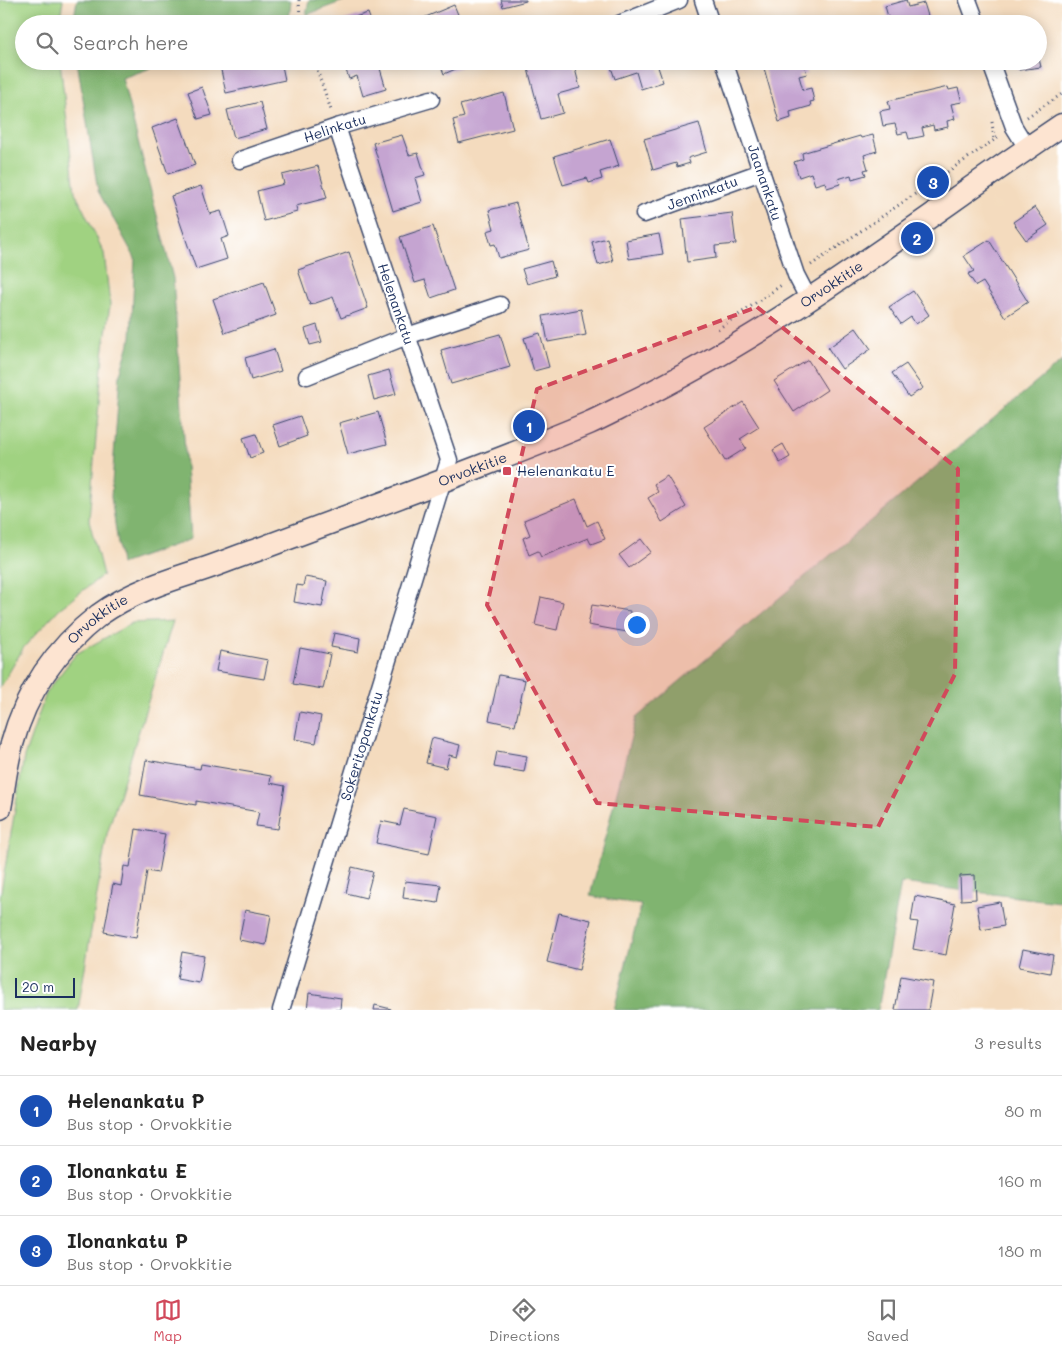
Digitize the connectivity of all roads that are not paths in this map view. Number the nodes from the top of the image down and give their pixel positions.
1 (679, 0) edge
2 (703, 0) edge
3 (968, 0) edge
4 (642, 15) edge
5 (708, 15) edge
6 (973, 15) edge
7 (727, 70) edge
8 (993, 70) edge
9 (431, 99) dead end
10 (1062, 125) edge
11 (337, 127) junction
12 (1027, 148) junction
13 (240, 160) dead end
14 (761, 172) junction
15 (644, 214) dead end
16 (809, 300) junction
17 (500, 305) dead end
18 (407, 336) junction
19 (307, 376) dead end
20 (441, 481) junction
21 (0, 808) edge
22 (282, 1010) edge

1 - 4 street
2 - 5 street
3 - 6 street
7 - 14 street, Jaanankatu
8 - 12 street
9 - 11 street, Helinkatu
10 - 12 street, Orvokkitie
11 - 13 street, Helinkatu
11 - 18 street, Helenankatu
12 - 16 street, Orvokkitie
14 - 15 street, Jenninkatu
14 - 16 street, Jaanankatu
16 - 20 street, Orvokkitie
17 - 18 street
18 - 19 street
18 - 20 street, Helenankatu
20 - 21 street, Orvokkitie
20 - 22 street, Sokeritopankatu

